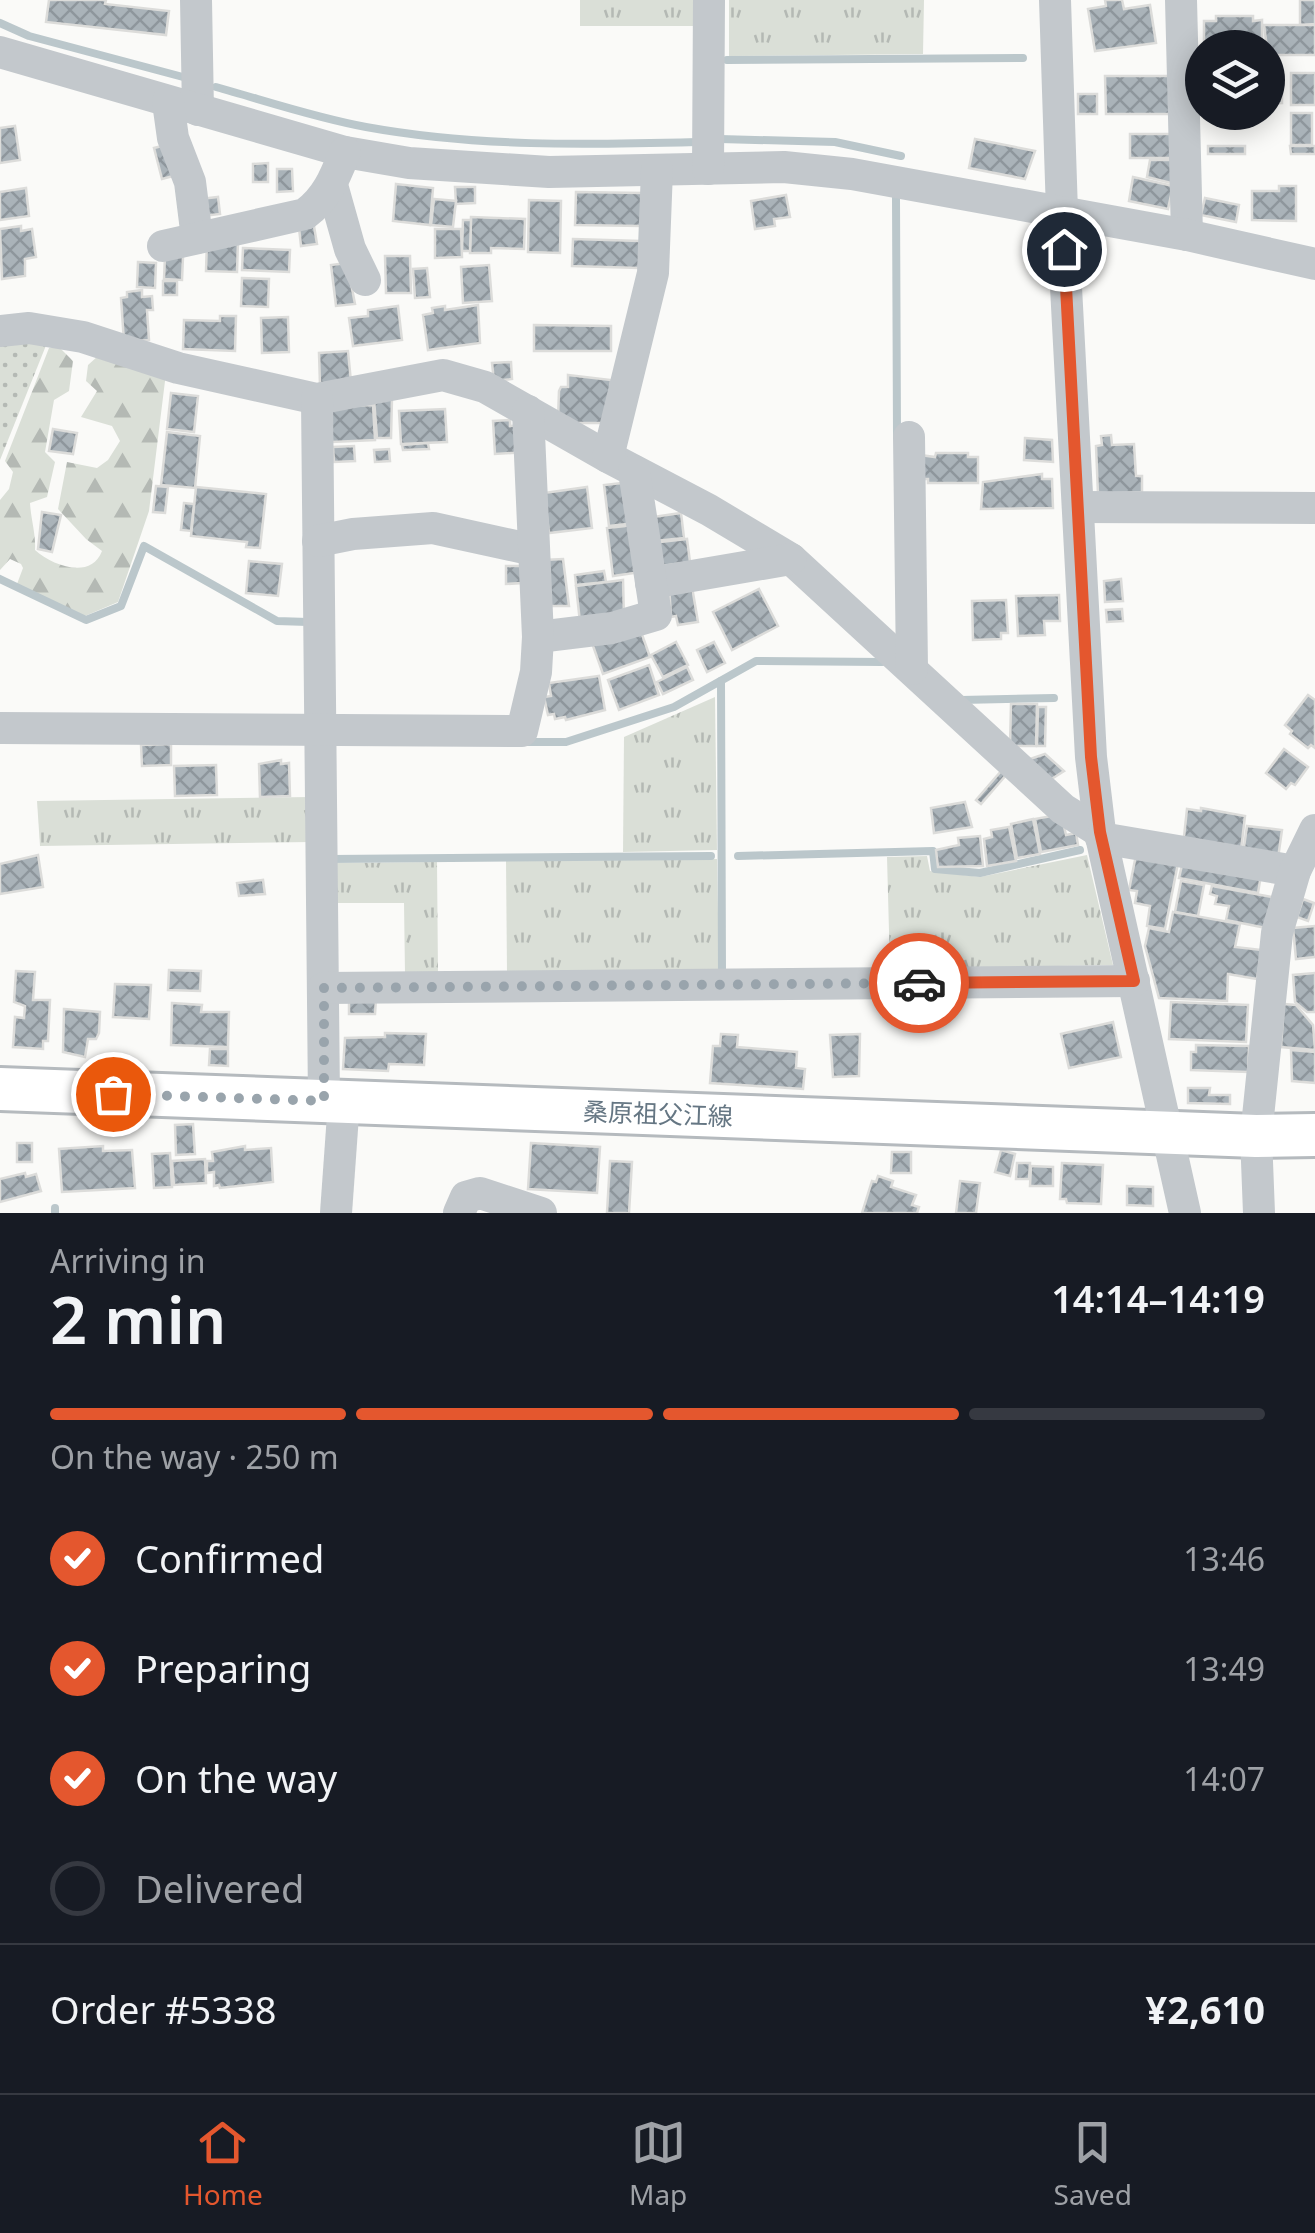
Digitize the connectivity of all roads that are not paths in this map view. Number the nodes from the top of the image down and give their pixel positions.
1 (196, 0) edge
2 (709, 0) edge
3 (1054, 0) edge
4 (1182, 0) edge
5 (0, 52) edge
6 (183, 106) junction
7 (346, 152) junction
8 (708, 169) junction
9 (657, 170) junction
10 (332, 185) junction
11 (1062, 212) junction
12 (1187, 236) junction
13 (196, 238) junction
14 (163, 246) dead end
15 (1315, 264) edge
16 (365, 280) dead end
17 (0, 332) edge
18 (317, 399) junction
19 (528, 411) junction
20 (909, 437) dead end
21 (621, 464) junction
22 (1078, 506) junction
23 (1315, 508) edge
24 (752, 535) junction
25 (318, 541) junction
26 (534, 550) junction
27 (791, 560) junction
28 (734, 569) junction
29 (651, 583) junction
30 (538, 636) junction
31 (912, 669) junction
32 (0, 728) edge
33 (320, 728) junction
34 (1315, 830) edge
35 (1100, 835) junction
36 (1295, 871) junction
37 (1134, 981) junction
38 (324, 988) junction
39 (0, 1090) edge
40 (334, 1101) junction
41 (1169, 1132) junction
42 (1315, 1135) edge
43 (1256, 1136) junction
44 (336, 1213) edge
45 (459, 1213) edge
46 (542, 1213) edge
47 (1185, 1213) edge
48 (1259, 1213) edge

1 - 6 street
2 - 8 street
3 - 11 street
4 - 12 street
5 - 6 street
6 - 7 street
6 - 13 street
7 - 9 street
7 - 10 street
8 - 9 street
8 - 11 street
9 - 21 street
10 - 13 street
10 - 16 street
11 - 12 street
11 - 22 street
12 - 15 street
13 - 14 street
17 - 18 street
18 - 19 street
18 - 25 street
19 - 21 street
19 - 26 street
20 - 31 street
21 - 24 street
21 - 29 street
22 - 23 street
22 - 35 street
24 - 27 street
24 - 28 street
25 - 26 street
25 - 33 street
26 - 30 street
27 - 28 street
27 - 31 street
28 - 29 street
29 - 30 street
30 - 33 street
31 - 35 street
32 - 33 street
33 - 38 street
34 - 36 street
35 - 36 street
35 - 37 street
36 - 43 street
37 - 38 street
37 - 41 street
38 - 40 street
39 - 40 main road, 桑原祖父江線
40 - 41 main road, 桑原祖父江線
40 - 44 street
41 - 43 main road, 桑原祖父江線
41 - 47 street
42 - 43 main road, 桑原祖父江線
43 - 48 street
45 - 46 street

